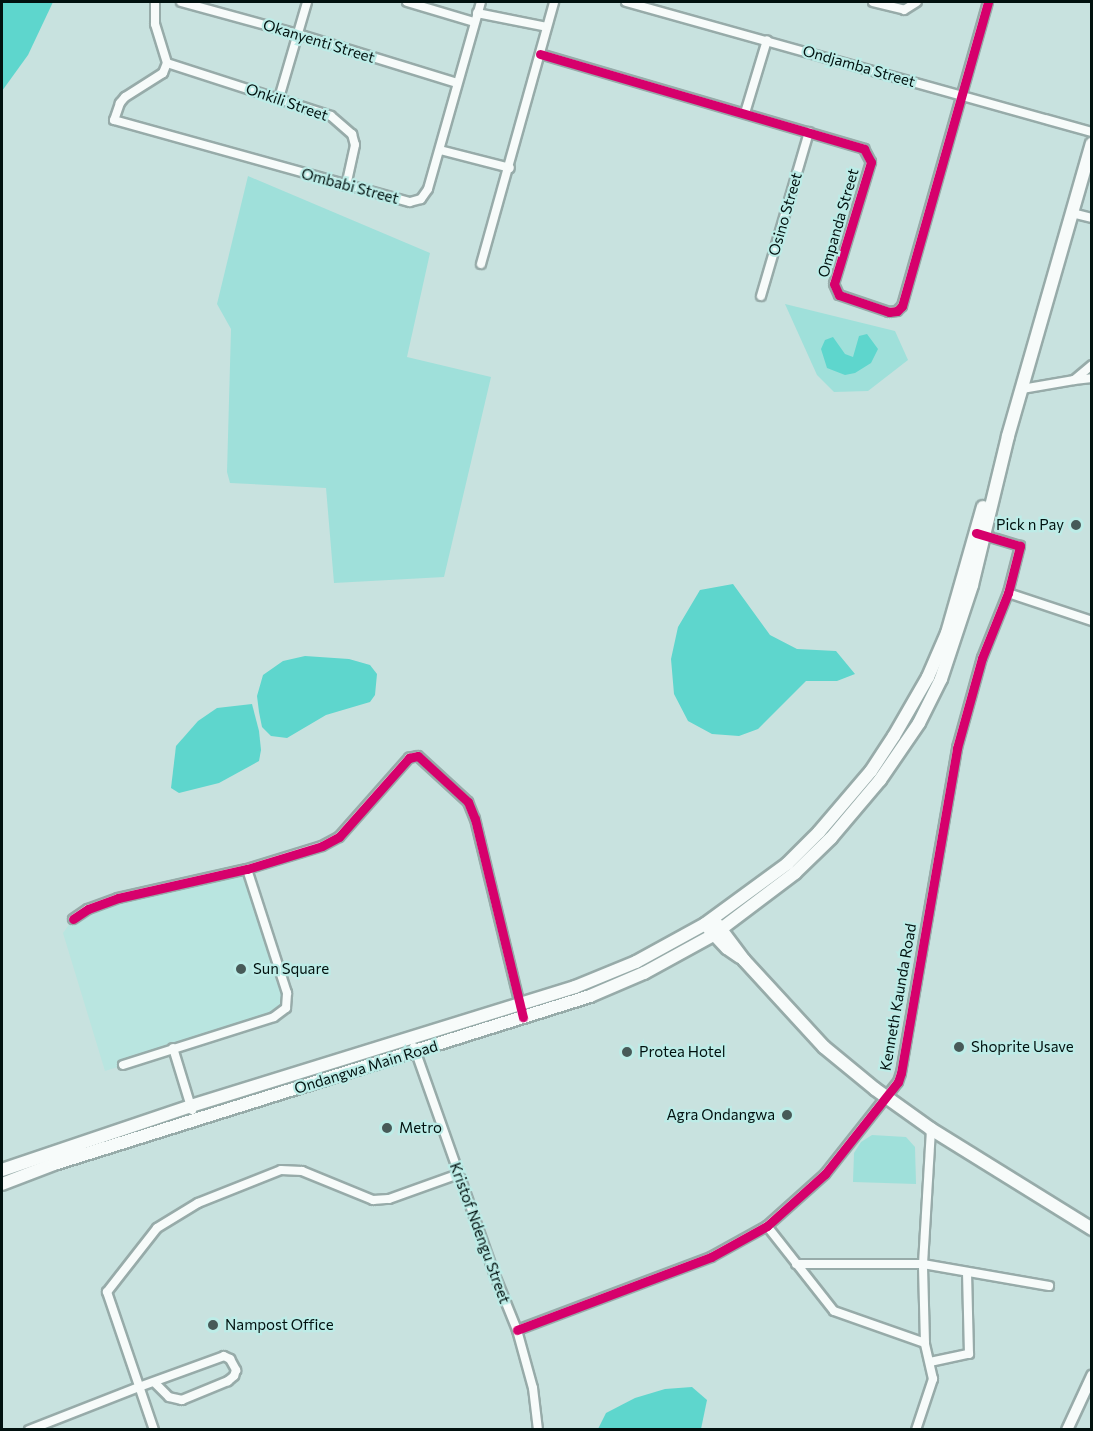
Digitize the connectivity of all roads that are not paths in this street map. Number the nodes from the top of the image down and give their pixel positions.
1 (154, 2) edge
2 (181, 2) edge
3 (307, 2) edge
4 (407, 2) edge
5 (481, 2) edge
6 (554, 2) edge
7 (626, 2) edge
8 (873, 2) edge
9 (917, 2) edge
10 (988, 2) edge
11 (477, 13) junction
12 (474, 22) junction
13 (548, 27) junction
14 (298, 34) junction
15 (766, 40) junction
16 (540, 54) junction
17 (167, 63) junction
18 (457, 83) junction
19 (962, 96) junction
20 (279, 98) junction
21 (745, 113) junction
22 (809, 132) junction
23 (1092, 132) edge
24 (1092, 144) edge
25 (440, 150) junction
26 (510, 168) junction
27 (346, 186) junction
28 (1072, 213) junction
29 (1092, 219) edge
30 (481, 264) dead end
31 (761, 296) dead end
32 (1092, 365) edge
33 (1092, 378) edge
34 (1074, 380) junction
35 (1023, 389) junction
36 (980, 534) junction
37 (1008, 593) junction
38 (1092, 621) edge
39 (247, 869) junction
40 (73, 919) dead end
41 (713, 927) junction
42 (521, 1010) junction
43 (411, 1038) junction
44 (173, 1048) junction
45 (416, 1051) junction
46 (123, 1065) dead end
47 (888, 1097) junction
48 (191, 1106) junction
49 (195, 1120) junction
50 (931, 1129) junction
51 (2, 1170) edge
52 (459, 1174) junction
53 (2, 1184) edge
54 (767, 1226) junction
55 (1092, 1229) edge
56 (796, 1264) junction
57 (923, 1264) junction
58 (967, 1273) junction
59 (1049, 1286) dead end
60 (517, 1330) junction
61 (925, 1343) junction
62 (930, 1362) junction
63 (1092, 1376) edge
64 (154, 1382) junction
65 (140, 1387) junction
66 (29, 1430) edge
67 (154, 1430) edge
68 (538, 1430) edge
69 (916, 1430) edge
70 (1067, 1430) edge

1 - 17 street
2 - 14 street, Okanyenti Street
3 - 14 street
4 - 12 street
5 - 11 street, Ombabi Street
6 - 13 street
7 - 15 street, Ondjamba Street
8 - 9 street
10 - 19 street, Ompanda Street
11 - 12 street, Ombabi Street
11 - 13 street
12 - 18 street, Ombabi Street
13 - 16 street
14 - 18 street, Okanyenti Street
14 - 20 street
15 - 19 street, Ondjamba Street
15 - 21 street
16 - 21 street, Ompanda Street
16 - 26 street
17 - 20 street, Onkili Street
17 - 27 street, Ombabi Street
18 - 25 street, Ombabi Street
19 - 22 street, Ompanda Street
19 - 23 street, Ondjamba Street
20 - 27 street, Onkili Street
21 - 22 street, Ompanda Street
22 - 31 street, Osino Street
24 - 28 main road, Ondangwa Main Road
25 - 26 street
25 - 27 street, Ombabi Street
26 - 30 street
28 - 29 street
28 - 35 main road, Ondangwa Main Road
32 - 34 street
33 - 34 street
34 - 35 street
35 - 36 main road, Ondangwa Main Road
36 - 37 street, Kenneth Kaunda Road
36 - 41 main road, Ondangwa Main Road
37 - 38 street
37 - 47 street, Kenneth Kaunda Road
39 - 40 street
39 - 42 street
39 - 44 street
41 - 42 main road, Ondangwa Main Road
41 - 47 main road
42 - 43 main road, Ondangwa Main Road
42 - 45 main road, Ondangwa Main Road
43 - 45 street, Kristof Ndengu Street
43 - 48 main road, Ondangwa Main Road
44 - 46 street
44 - 48 street
45 - 49 main road, Ondangwa Main Road
45 - 52 street, Kristof Ndengu Street
47 - 50 main road
47 - 54 street, Kenneth Kaunda Road
48 - 49 street
48 - 51 main road, Ondangwa Main Road
49 - 53 main road, Ondangwa Main Road
50 - 55 main road
50 - 57 street
52 - 60 street, Kristof Ndengu Street
52 - 65 street
54 - 56 street
54 - 60 street, Kenneth Kaunda Road
56 - 57 street
56 - 61 street
57 - 58 street
57 - 61 street
58 - 59 street
58 - 62 street
60 - 68 street, Kristof Ndengu Street
61 - 62 street
62 - 69 street
63 - 70 street
64 - 64 street
64 - 65 street
65 - 66 street
65 - 67 street

